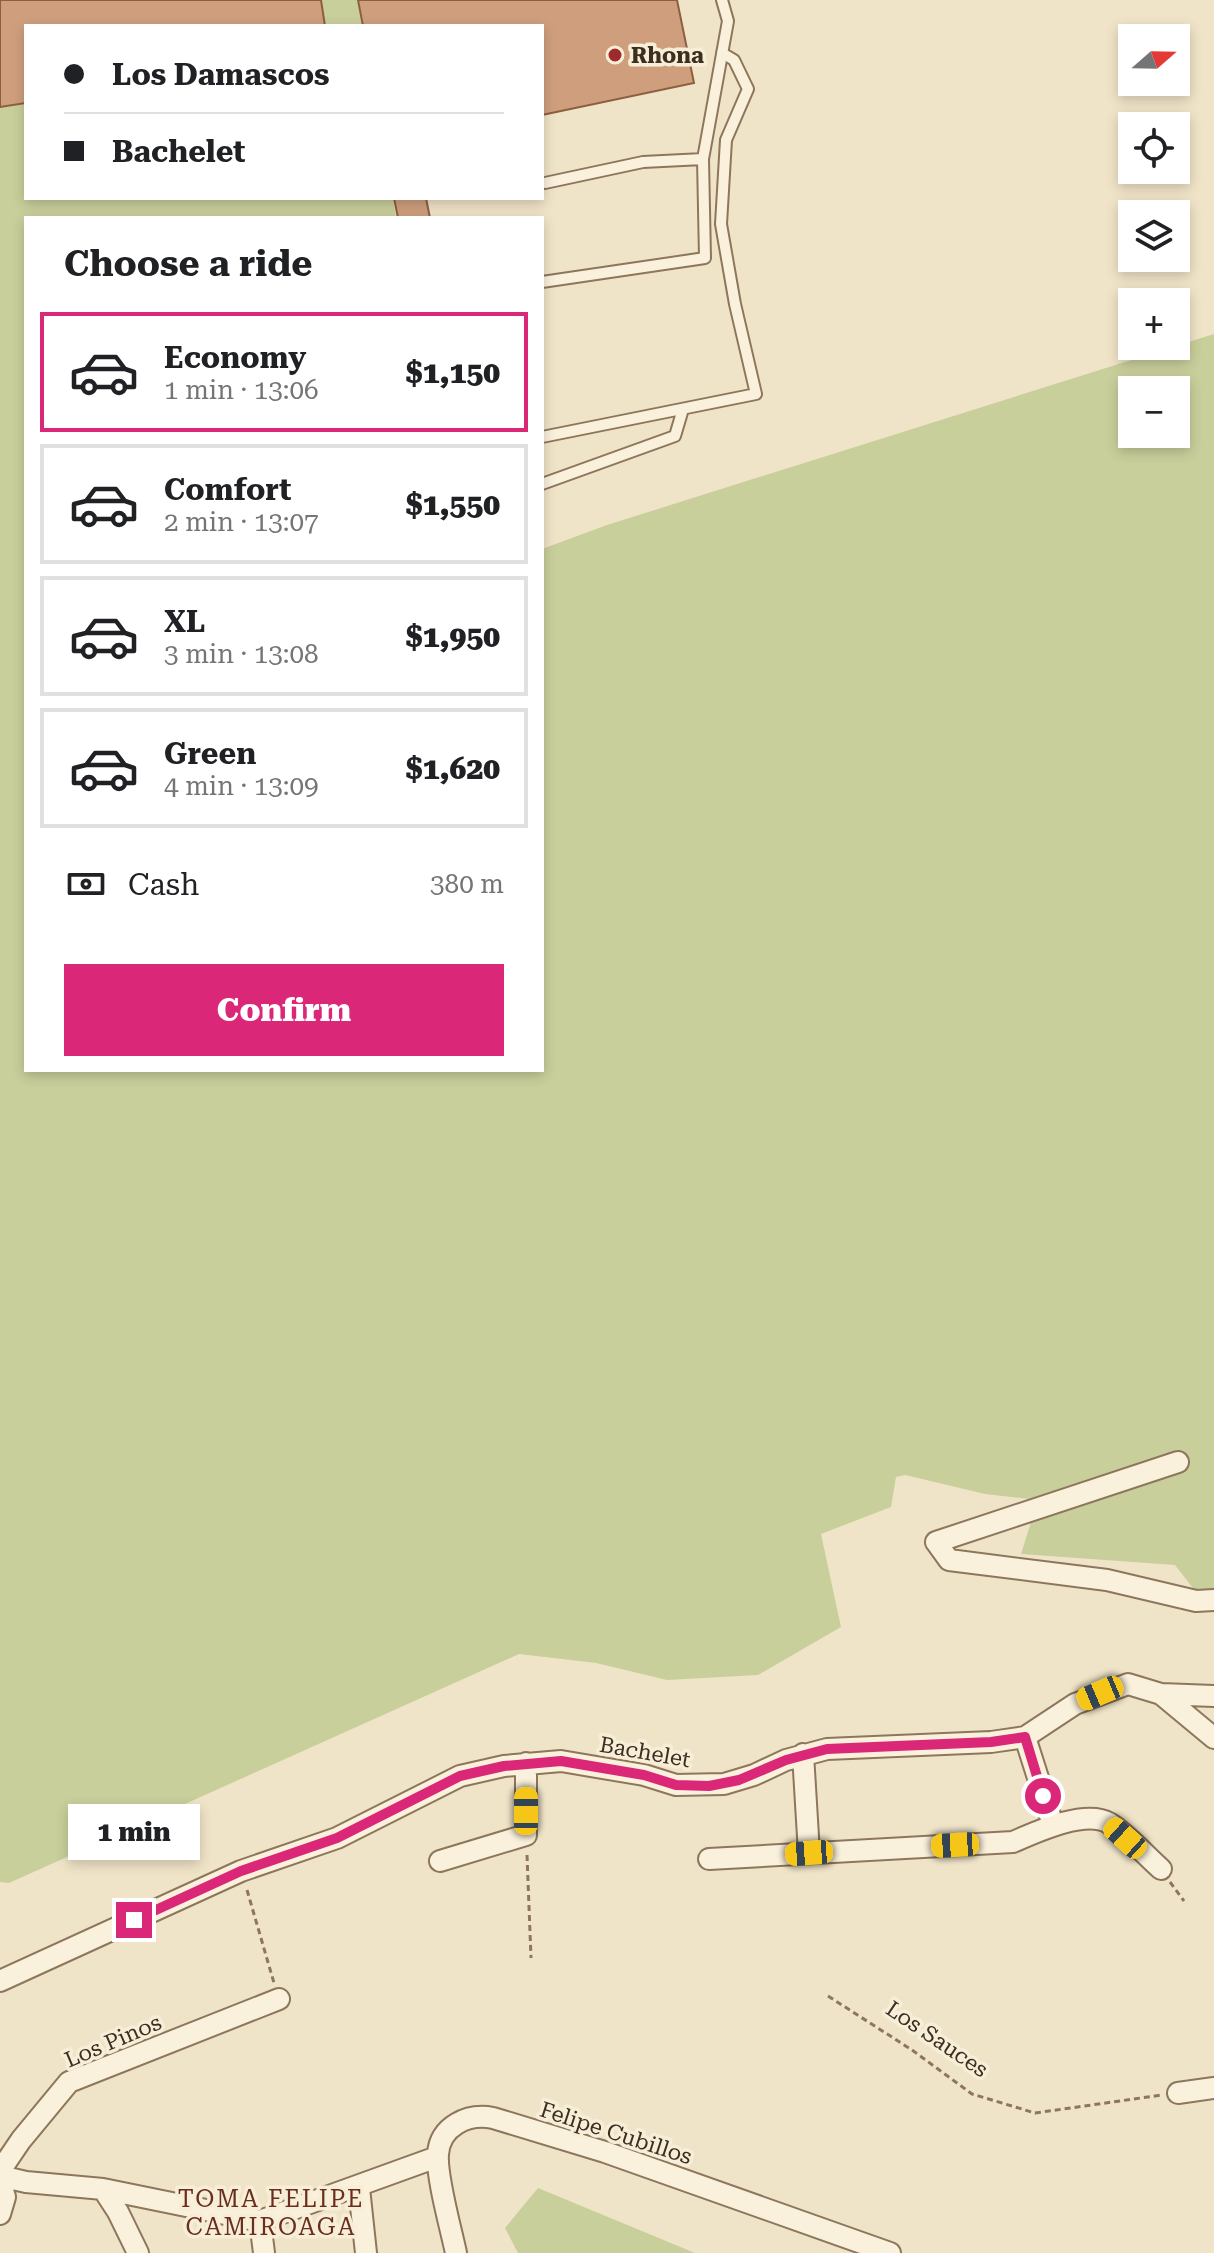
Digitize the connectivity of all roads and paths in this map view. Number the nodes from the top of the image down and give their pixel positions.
1 (722, 0) edge
2 (722, 53) junction
3 (703, 159) junction
4 (545, 183) dead end
5 (544, 282) edge
6 (683, 409) junction
7 (544, 437) edge
8 (544, 483) edge
9 (1178, 1462) dead end
10 (1214, 1600) edge
11 (1161, 1694) junction
12 (1214, 1696) edge
13 (1025, 1737) junction
14 (1214, 1738) edge
15 (803, 1754) junction
16 (526, 1763) junction
17 (1053, 1825) junction
18 (526, 1835) junction
19 (809, 1853) junction
20 (709, 1859) dead end
21 (440, 1861) dead end
22 (1161, 1869) dead end
23 (241, 1871) junction
24 (531, 1958) dead end
25 (0, 1981) edge
26 (828, 1996) dead end
27 (279, 1999) joint
28 (1214, 2088) edge
29 (1178, 2093) joint
30 (437, 2157) junction
31 (0, 2176) edge
32 (359, 2188) junction
33 (103, 2189) junction
34 (0, 2214) edge
35 (260, 2221) junction
36 (138, 2253) edge
37 (264, 2253) edge
38 (366, 2253) edge
39 (456, 2253) edge
40 (890, 2253) edge

1 - 2 lane
2 - 3 lane
2 - 6 lane
3 - 4 lane
3 - 5 lane
6 - 7 lane
6 - 8 lane
9 - 10 street
11 - 12 street, Bachelet
11 - 13 street, Bachelet
11 - 14 street, Bachelet
13 - 15 street, Bachelet
13 - 17 street
15 - 16 street, Bachelet
15 - 19 street
16 - 18 street
16 - 23 street, Bachelet
17 - 19 street
17 - 22 street
18 - 21 street
18 - 24 path
19 - 20 street
23 - 25 street, Bachelet
23 - 27 path
26 - 29 path, Los Sauces
27 - 31 street, Los Pinos
28 - 29 street
30 - 32 street
30 - 39 street
30 - 40 street, Felipe Cubillos
31 - 33 street
31 - 34 street
32 - 35 street
32 - 38 street
33 - 35 street
33 - 36 street
35 - 37 street

